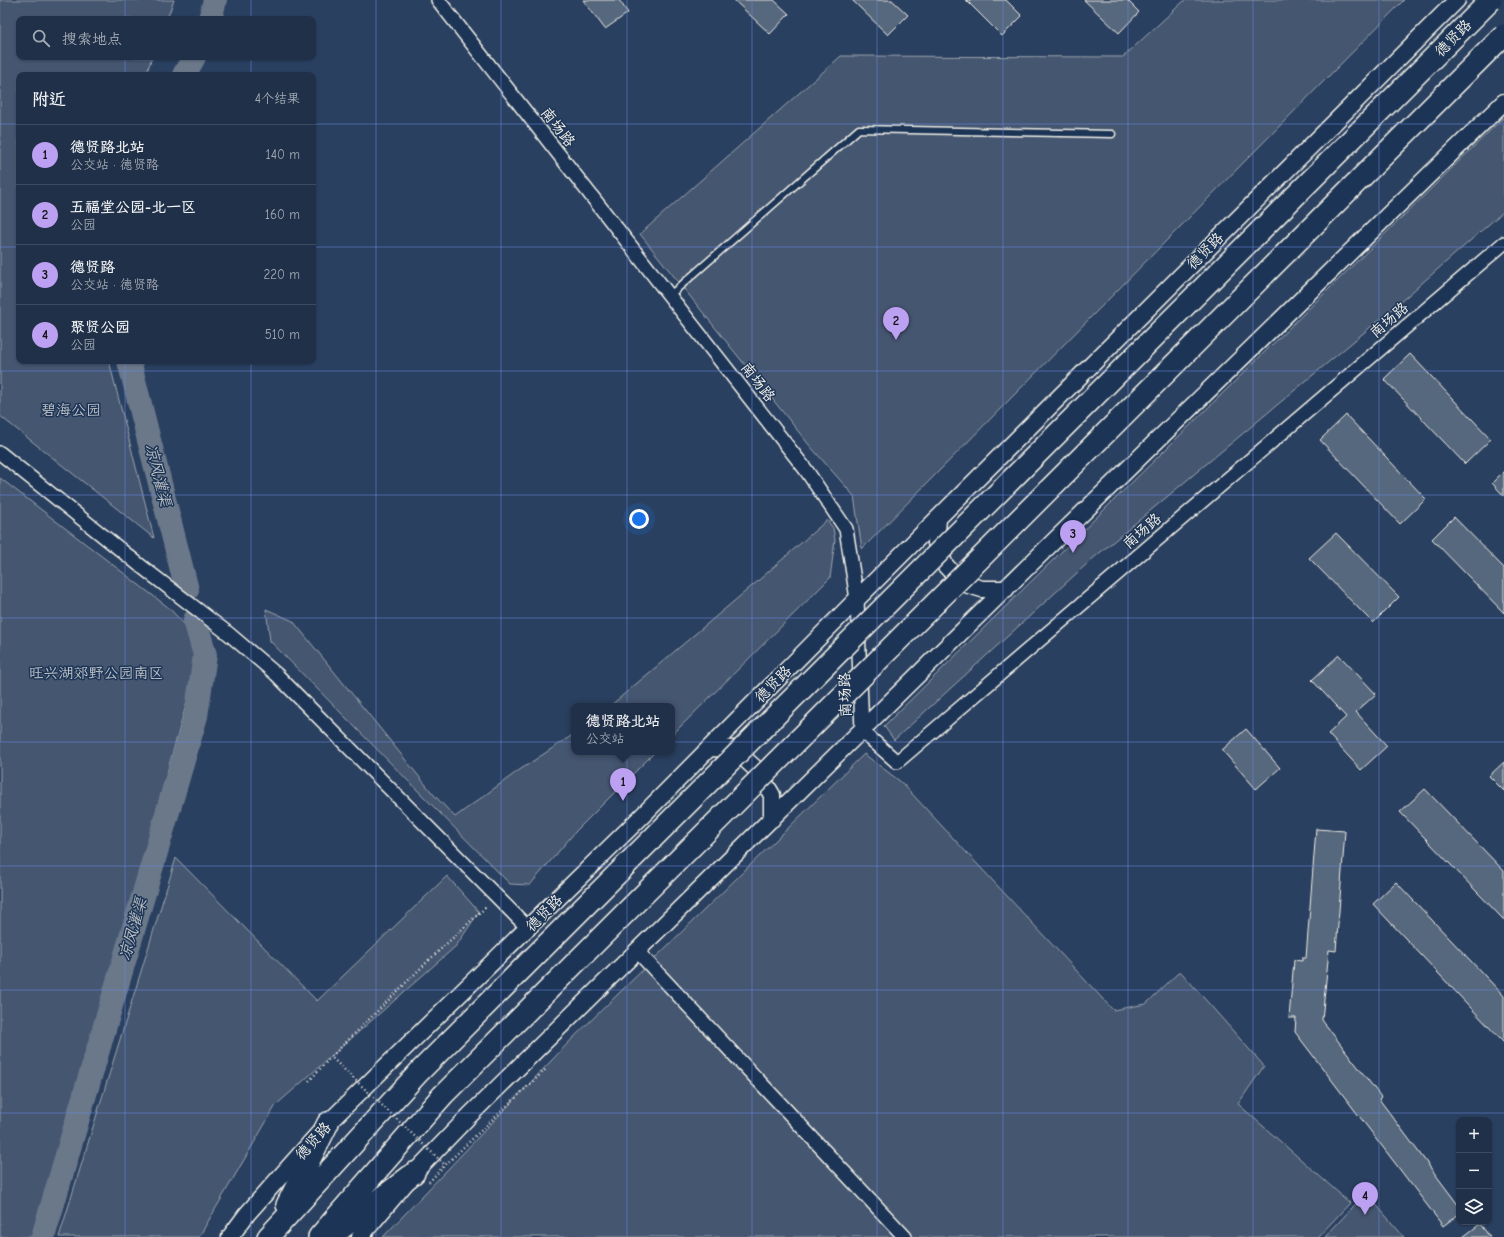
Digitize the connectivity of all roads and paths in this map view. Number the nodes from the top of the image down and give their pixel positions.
1 (438, 0) edge
2 (1457, 0) edge
3 (1491, 0) edge
4 (1504, 35) edge
5 (1504, 102) edge
6 (1112, 134) dead end
7 (1504, 243) edge
8 (670, 296) junction
9 (0, 453) edge
10 (938, 519) junction
11 (1006, 589) junction
12 (857, 599) junction
13 (862, 731) junction
14 (710, 748) junction
15 (772, 819) junction
16 (486, 907) dead end
17 (529, 929) junction
18 (637, 951) junction
19 (429, 960) dead end
20 (331, 1057) dead end
21 (309, 1081) dead end
22 (328, 1123) junction
23 (445, 1165) dead end
24 (421, 1178) junction
25 (272, 1232) edge
26 (230, 1237) edge
27 (319, 1237) edge
28 (331, 1237) edge
29 (360, 1237) edge
30 (905, 1237) edge

1 - 8 street, 南场路
2 - 10 street, 德贤路
3 - 25 highway, 德贤路, bridge
4 - 27 highway, bridge
5 - 11 street
6 - 8 lane
7 - 13 street, 南场路
8 - 12 street, 南场路
9 - 17 street
10 - 11 street
10 - 12 street, 德贤路
11 - 13 street
12 - 13 street, 南场路
12 - 14 street, 德贤路
13 - 15 street
14 - 15 street
14 - 17 street, 德贤路
15 - 18 street
16 - 19 path
17 - 22 street, 德贤路
18 - 24 street
18 - 30 street
20 - 21 path
22 - 25 highway
22 - 26 street, 德贤路
23 - 24 path
24 - 28 highway
24 - 29 street

